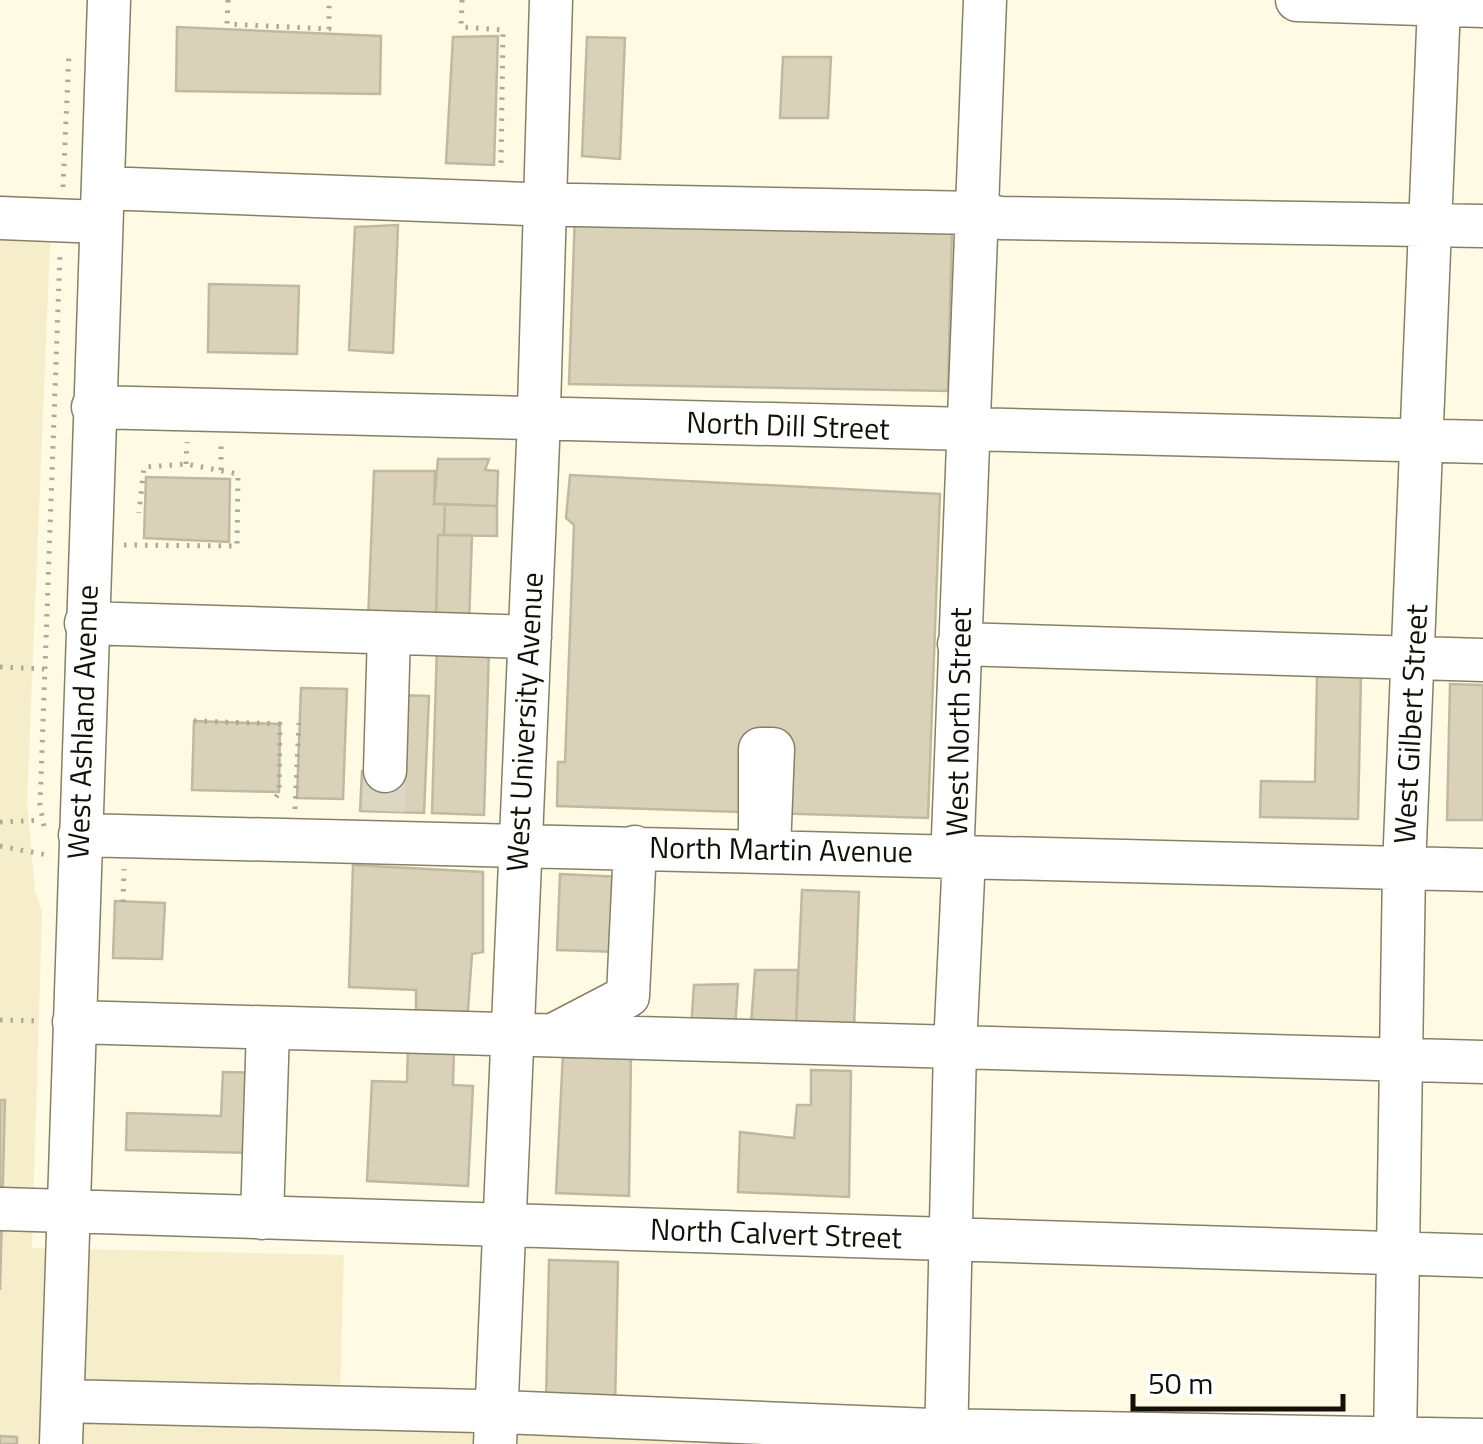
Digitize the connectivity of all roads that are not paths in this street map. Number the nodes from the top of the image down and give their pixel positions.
1 (109, 0) edge
2 (551, 0) edge
3 (984, 0) edge
4 (1297, 0) edge
5 (1416, 3) edge
6 (1483, 6) edge
7 (543, 204) junction
8 (88, 210) junction
9 (977, 213) junction
10 (0, 218) edge
11 (1433, 225) junction
12 (1483, 226) edge
13 (93, 407) junction
14 (538, 418) junction
15 (969, 432) junction
16 (1424, 441) junction
17 (1483, 442) edge
18 (86, 623) junction
19 (390, 633) junction
20 (530, 637) junction
21 (959, 644) junction
22 (1415, 658) junction
23 (1483, 660) edge
24 (383, 808) junction
25 (58, 832) junction
26 (519, 844) junction
27 (636, 847) junction
28 (957, 855) junction
29 (1404, 868) junction
30 (1483, 870) edge
31 (64, 1021) junction
32 (268, 1028) junction
33 (532, 1035) junction
34 (955, 1047) junction
35 (1400, 1059) junction
36 (1483, 1062) edge
37 (2, 1210) edge
38 (69, 1212) junction
39 (262, 1218) junction
40 (505, 1225) junction
41 (951, 1240) junction
42 (1396, 1253) junction
43 (1483, 1256) edge
44 (63, 1401) junction
45 (496, 1428) edge
46 (947, 1437) edge
47 (1483, 1440) edge
48 (1395, 1441) edge
49 (61, 1444) edge

1 - 8 street, West Ashland Avenue
2 - 7 street, West University Avenue
3 - 9 street, West North Street
4 - 5 street
5 - 6 street
5 - 11 street, West Gilbert Street
7 - 8 street
7 - 9 street
7 - 14 street, West University Avenue
8 - 10 street
8 - 13 street, West Ashland Avenue
9 - 11 street
9 - 15 street, West North Street
11 - 12 street
11 - 16 street, West Gilbert Street
13 - 14 street, North Dill Street
13 - 18 street, West Ashland Avenue
14 - 15 street, North Dill Street
14 - 20 street, West University Avenue
15 - 16 street, North Dill Street
15 - 21 street, West North Street
16 - 17 street, North Dill Street
16 - 22 street, West Gilbert Street
18 - 19 street
18 - 25 street, West Ashland Avenue
19 - 20 street
19 - 24 street
20 - 26 street, West University Avenue
21 - 22 street
21 - 28 street, West North Street
22 - 23 street
22 - 29 street, West Gilbert Street
24 - 25 street, North Martin Avenue
24 - 26 street, North Martin Avenue
25 - 31 street, West Ashland Avenue
26 - 27 street, North Martin Avenue
26 - 33 street, West University Avenue
27 - 28 street, North Martin Avenue
27 - 33 street
28 - 29 street, North Martin Avenue
28 - 34 street, West North Street
29 - 30 street, North Martin Avenue
29 - 35 street, West Gilbert Street
31 - 32 street
31 - 38 street, West Ashland Avenue
32 - 33 street
32 - 39 street
33 - 34 street
33 - 40 street, West University Avenue
34 - 35 street
34 - 41 street, West North Street
35 - 36 street
35 - 42 street, West Gilbert Street
37 - 38 street, North Calvert Street
38 - 39 street, North Calvert Street
38 - 44 street, West Ashland Avenue
39 - 40 street, North Calvert Street
40 - 41 street, North Calvert Street
40 - 45 street, West University Avenue
41 - 42 street, North Calvert Street
41 - 46 street, West North Street
42 - 43 street, North Calvert Street
42 - 48 street, West Gilbert Street
44 - 45 street
44 - 49 street, West Ashland Avenue
45 - 46 street
46 - 48 street
47 - 48 street

